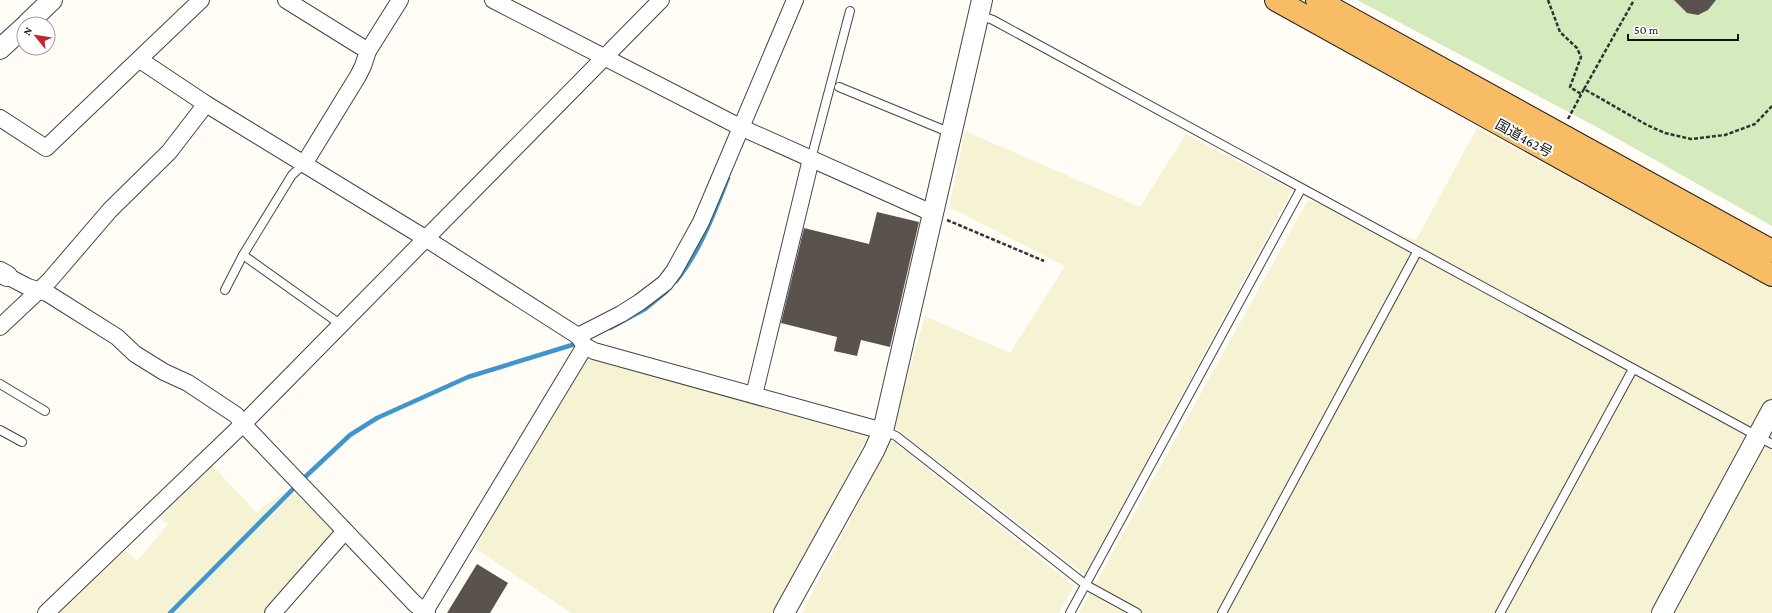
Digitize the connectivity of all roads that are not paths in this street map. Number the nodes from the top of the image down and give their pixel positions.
1 (52, 0) edge
2 (201, 0) edge
3 (286, 0) edge
4 (400, 0) edge
5 (493, 0) edge
6 (661, 0) edge
7 (795, 0) edge
8 (1276, 0) edge
9 (1317, 0) edge
10 (980, 7) edge
11 (850, 11) dead end
12 (35, 16) edge
13 (16, 34) edge
14 (0, 49) edge
15 (368, 51) junction
16 (603, 58) junction
17 (140, 60) junction
18 (839, 87) dead end
19 (206, 104) junction
20 (0, 118) edge
21 (740, 127) junction
22 (951, 133) junction
23 (811, 159) junction
24 (304, 164) junction
25 (1301, 189) junction
26 (932, 213) junction
27 (425, 238) junction
28 (1772, 251) edge
29 (1417, 252) junction
30 (243, 255) junction
31 (4, 274) edge
32 (1772, 275) edge
33 (225, 290) dead end
34 (39, 291) junction
35 (340, 324) junction
36 (0, 327) edge
37 (581, 341) junction
38 (1633, 369) junction
39 (0, 384) edge
40 (754, 395) junction
41 (45, 410) dead end
42 (1772, 410) edge
43 (243, 424) junction
44 (0, 430) edge
45 (883, 430) junction
46 (1765, 440) edge
47 (22, 442) dead end
48 (345, 531) junction
49 (1086, 585) junction
50 (46, 613) edge
51 (273, 613) edge
52 (426, 613) edge
53 (784, 613) edge
54 (1070, 613) edge
55 (1137, 613) edge
56 (1222, 613) edge
57 (1500, 613) edge
58 (1662, 613) edge

1 - 12 street
2 - 17 street
3 - 15 street
4 - 15 street
5 - 16 street
6 - 16 street
7 - 21 street
8 - 32 highway, 国道462号
9 - 28 highway, 国道462号
10 - 22 street
10 - 25 lane
11 - 23 lane
13 - 14 street
15 - 24 street
16 - 21 street
16 - 27 street
17 - 19 street
17 - 20 street
18 - 22 lane
19 - 24 street
19 - 34 street
21 - 23 street
21 - 37 street
22 - 26 street
23 - 26 street
23 - 40 street
24 - 27 street
24 - 30 lane
25 - 29 lane
25 - 49 lane
26 - 45 street
27 - 35 street
27 - 37 street
29 - 38 lane
29 - 56 lane
30 - 33 lane
30 - 35 lane
31 - 34 street
34 - 36 street
34 - 43 street
35 - 43 street
37 - 40 street
37 - 52 street
38 - 46 lane
38 - 57 lane
39 - 41 lane
40 - 45 street
42 - 46 street
43 - 48 street
43 - 50 street
44 - 47 lane
45 - 49 lane
45 - 53 street
46 - 58 street
48 - 51 street
48 - 52 street
49 - 54 lane
49 - 55 lane

